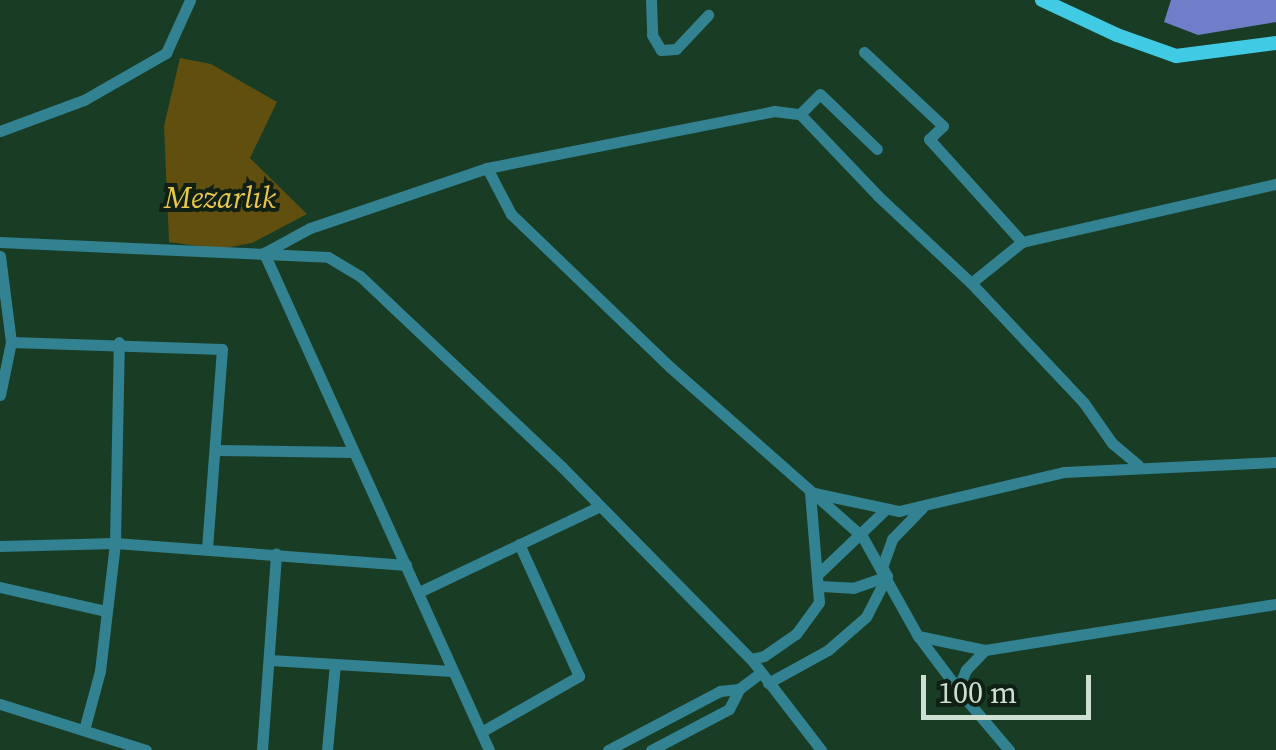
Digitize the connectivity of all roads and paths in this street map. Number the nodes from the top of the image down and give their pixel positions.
1 (190, 0) edge
2 (651, 0) edge
3 (1042, 0) edge
4 (708, 15) dead end
5 (1276, 42) edge
6 (864, 52) dead end
7 (800, 114) junction
8 (0, 131) edge
9 (876, 149) dead end
10 (486, 168) junction
11 (1276, 184) edge
12 (0, 242) edge
13 (1022, 242) junction
14 (264, 253) junction
15 (0, 256) edge
16 (971, 283) junction
17 (11, 342) junction
18 (119, 342) junction
19 (0, 395) edge
20 (215, 450) junction
21 (353, 452) junction
22 (1276, 462) edge
23 (1138, 465) junction
24 (810, 493) junction
25 (600, 506) junction
26 (925, 506) junction
27 (886, 509) junction
28 (862, 536) junction
29 (115, 543) junction
30 (520, 544) junction
31 (0, 546) edge
32 (207, 548) junction
33 (276, 553) junction
34 (406, 565) junction
35 (887, 576) junction
36 (819, 580) junction
37 (0, 587) edge
38 (419, 592) junction
39 (1276, 604) edge
40 (106, 610) junction
41 (918, 636) junction
42 (985, 650) junction
43 (751, 659) junction
44 (270, 660) junction
45 (335, 664) junction
46 (452, 671) junction
47 (764, 678) junction
48 (739, 689) junction
49 (964, 697) junction
50 (0, 704) edge
51 (84, 730) junction
52 (480, 732) junction
53 (146, 750) edge
54 (262, 750) edge
55 (327, 750) edge
56 (489, 750) edge
57 (608, 750) edge
58 (651, 750) edge
59 (821, 750) edge
60 (1009, 750) edge

1 - 8 street
2 - 4 street
3 - 5 main road
6 - 13 street
7 - 9 street
7 - 10 street
7 - 16 street
10 - 14 street
10 - 24 street
11 - 13 street
12 - 14 street
13 - 16 street
14 - 21 street
14 - 25 street
15 - 17 street
16 - 23 street
17 - 18 street
17 - 19 street
18 - 20 street
18 - 29 street
20 - 21 street
20 - 32 street
21 - 34 street
22 - 23 street
23 - 26 street
24 - 27 street
24 - 28 street
24 - 36 street
25 - 30 street
25 - 43 street
26 - 27 street
26 - 35 street
27 - 28 street
28 - 35 street
28 - 36 street
29 - 31 street
29 - 32 street
29 - 40 street
30 - 38 street
30 - 52 street
32 - 33 street
33 - 34 street
33 - 44 street
34 - 38 street
35 - 36 street
35 - 41 street
35 - 47 street
36 - 43 street
37 - 40 street
38 - 46 street
39 - 42 street
40 - 51 street
41 - 42 street
41 - 49 street
42 - 49 street
43 - 47 street
44 - 45 street
44 - 54 street
45 - 46 street
45 - 55 street
46 - 52 street
47 - 48 street
47 - 59 street
48 - 57 street
48 - 58 street
49 - 60 street
50 - 51 street
51 - 53 street
52 - 56 street

